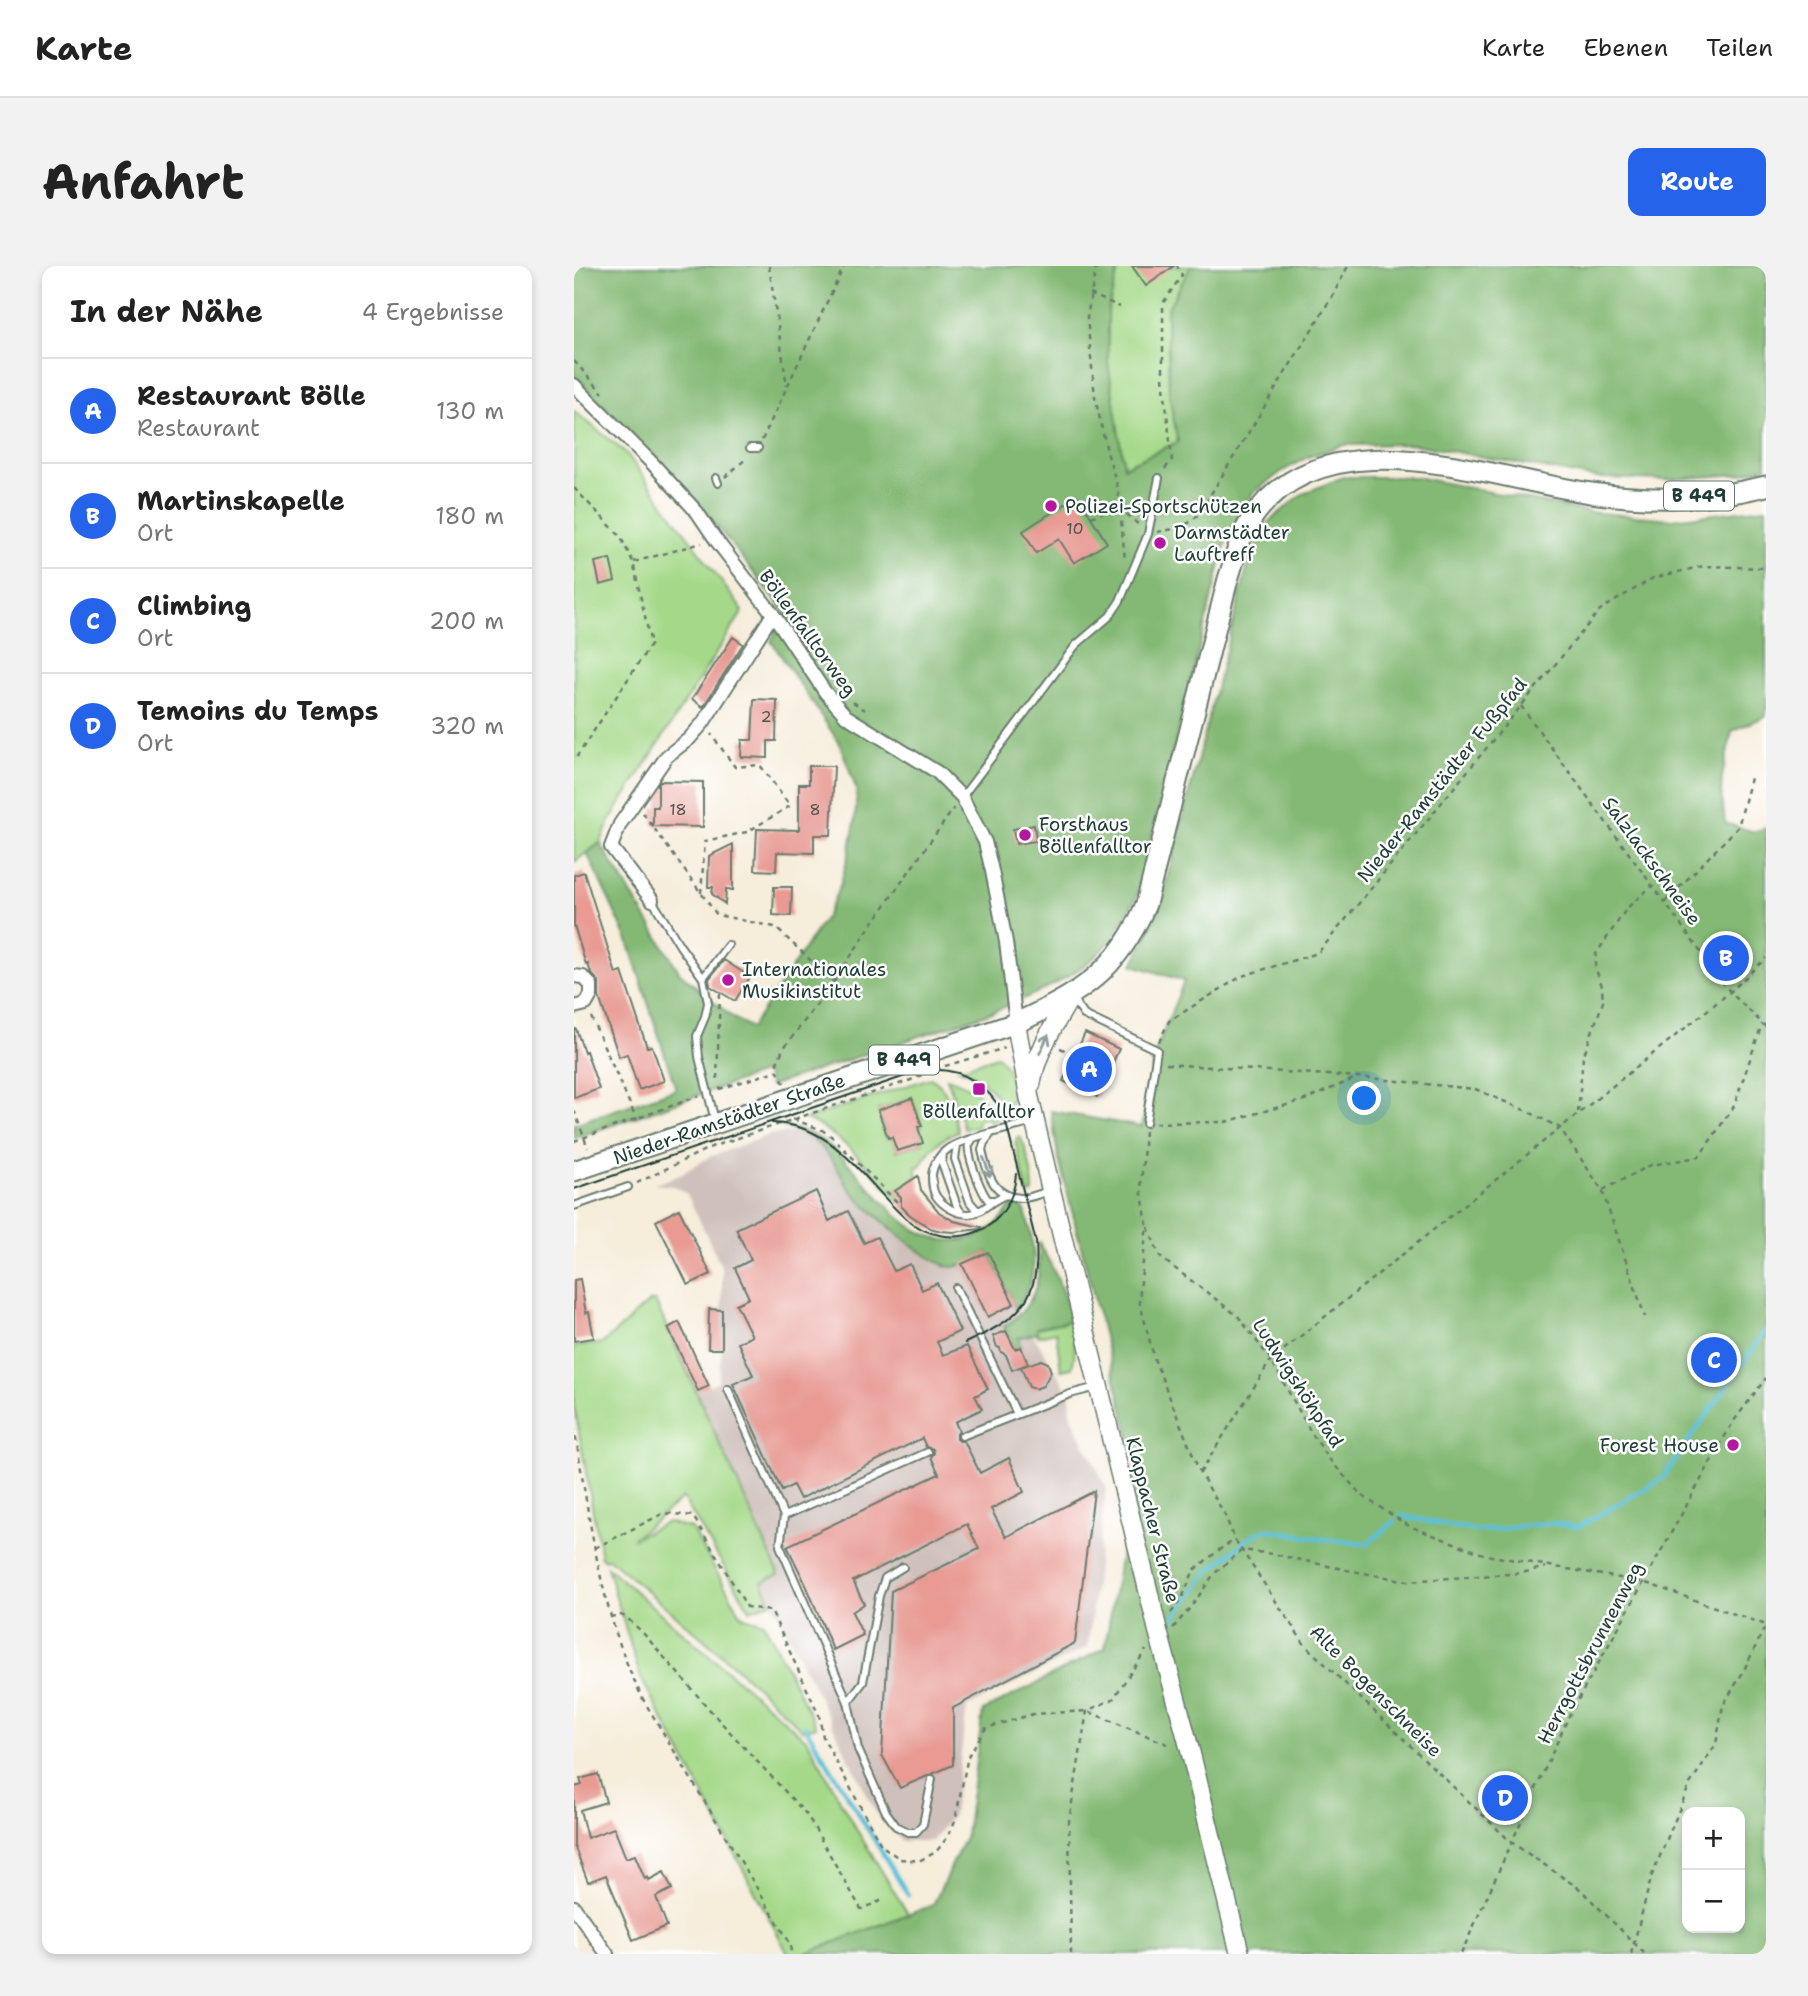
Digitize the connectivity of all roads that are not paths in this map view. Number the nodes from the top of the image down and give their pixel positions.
1 (574, 385) edge
2 (750, 448) dead end
3 (758, 448) dead end
4 (1159, 478) road end
5 (1766, 486) edge
6 (773, 614) junction
7 (962, 797) junction
8 (652, 900) joint
9 (728, 945) dead end
10 (574, 976) edge
11 (702, 978) junction
12 (1071, 996) junction
13 (580, 1006) edge
14 (1016, 1023) junction
15 (1029, 1096) junction
16 (1035, 1122) junction
17 (715, 1123) junction
18 (1146, 1123) road end
19 (992, 1134) junction
20 (973, 1139) junction
21 (957, 1144) junction
22 (943, 1153) junction
23 (574, 1171) edge
24 (628, 1187) road end
25 (1051, 1190) junction
26 (1007, 1195) junction
27 (994, 1200) junction
28 (574, 1206) edge
29 (981, 1210) junction
30 (962, 1213) junction
31 (956, 1288) dead end
32 (1099, 1387) junction
33 (727, 1389) dead end
34 (1017, 1414) junction
35 (962, 1436) dead end
36 (928, 1452) dead end
37 (784, 1516) junction
38 (903, 1567) dead end
39 (848, 1702) junction
40 (932, 1779) dead end
41 (574, 1907) edge
42 (607, 1954) edge
43 (1240, 1954) edge

1 - 6 street, Böllenfalltorweg
2 - 3 lane
4 - 7 lane
5 - 12 main road, Nieder-Ramstädter Straße / B 449
6 - 7 street, Böllenfalltorweg
6 - 8 street
7 - 14 street, Böllenfalltorweg
8 - 11 lane
9 - 11 lane
10 - 13 street
11 - 17 lane
12 - 14 main road, Nieder-Ramstädter Straße / B 449
15 -> 12 main road, Klappacher Straße
12 - 18 lane
14 - 15 main road, Klappacher Straße
14 - 17 main road, Nieder-Ramstädter Straße / B 449
15 - 16 main road, Klappacher Straße
16 - 19 lane
16 - 25 main road, Klappacher Straße
17 - 23 main road, Nieder-Ramstädter Straße / B 449
19 - 20 lane
19 -> 26 lane
20 - 21 lane
20 - 27 lane
21 - 22 lane
21 - 29 lane
22 - 30 lane
22 - 30 lane
24 - 28 lane, Nieder-Ramstädter Straße
25 - 26 lane
25 - 32 main road, Klappacher Straße
26 - 27 lane
27 - 29 lane
29 - 30 lane
31 - 34 lane
32 - 34 lane
32 - 43 main road, Klappacher Straße
33 - 37 lane
34 - 35 lane
36 - 37 lane
37 - 39 lane
38 - 39 lane
39 - 40 lane
41 - 42 street

